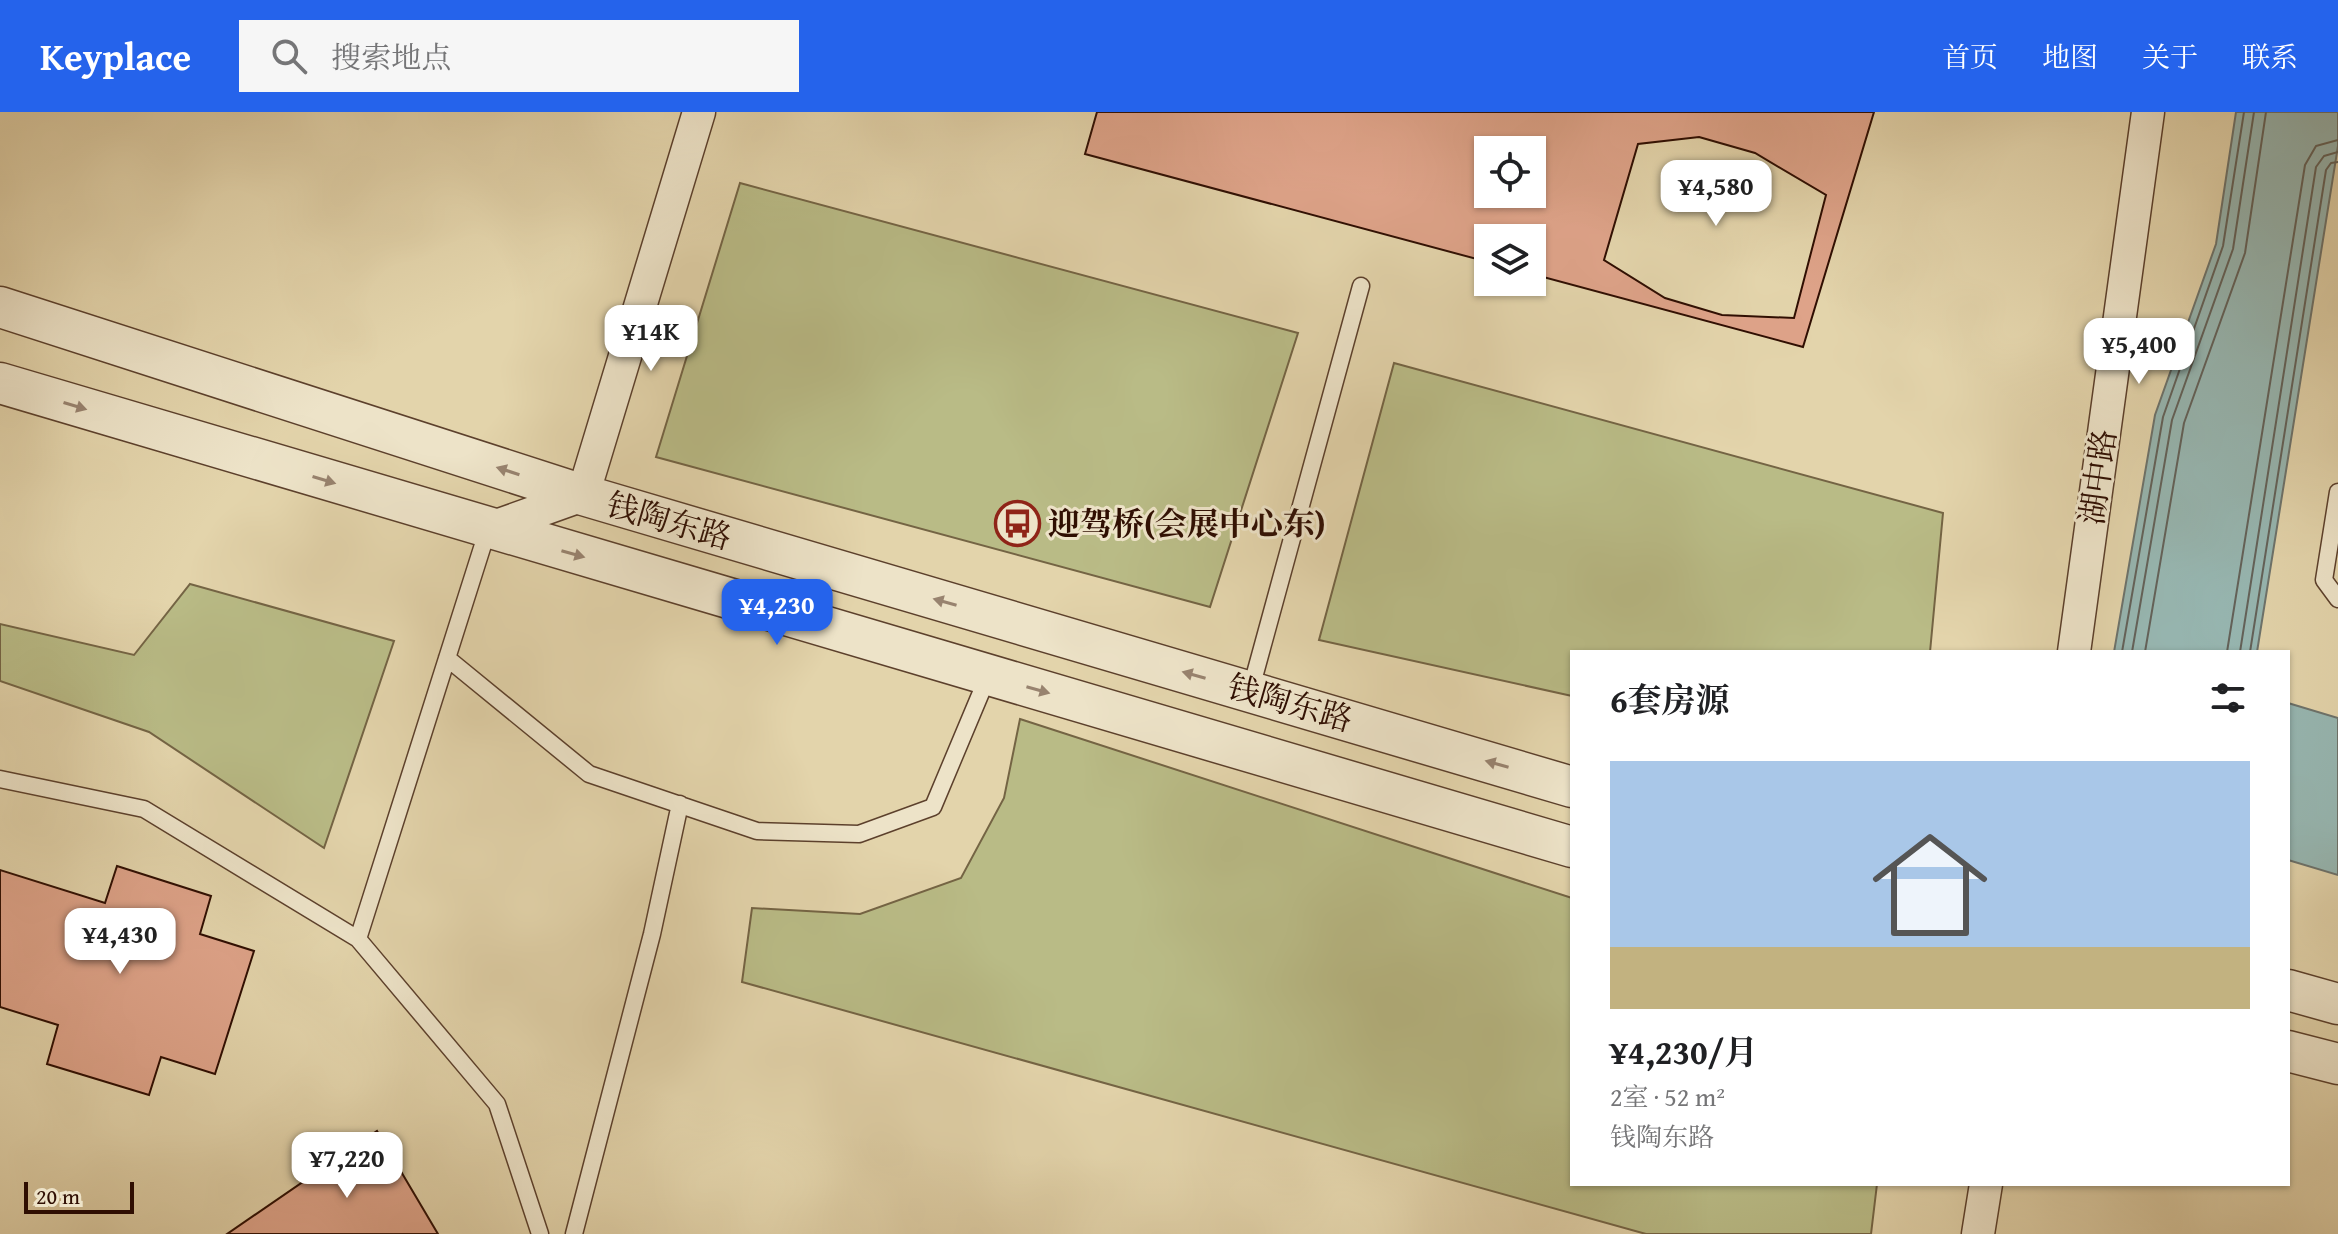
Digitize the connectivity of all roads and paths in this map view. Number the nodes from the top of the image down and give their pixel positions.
1 (699, 112) edge
2 (2148, 112) edge
3 (1361, 286) dead end
4 (0, 307) edge
5 (0, 383) edge
6 (2338, 492) edge
7 (583, 495) junction
8 (488, 529) junction
9 (2338, 599) edge
10 (2074, 650) edge
11 (447, 658) junction
12 (988, 676) junction
13 (1250, 692) junction
14 (0, 779) edge
15 (1570, 786) edge
16 (680, 804) junction
17 (1570, 846) edge
18 (358, 939) junction
19 (2290, 991) edge
20 (2338, 1004) edge
21 (2290, 1051) edge
22 (2338, 1064) edge
23 (1986, 1186) edge
24 (540, 1234) edge
25 (574, 1234) edge
26 (1978, 1234) edge

1 - 7 street
2 - 10 street, 湖中路
3 - 13 lane
7 -> 4 street, 钱陶东路
5 -> 8 street, 钱陶东路
6 - 9 lane
7 - 8 street
13 -> 7 street, 钱陶东路
8 - 11 lane
8 -> 12 street, 钱陶东路
11 - 16 lane
11 - 18 lane
12 - 16 lane
12 -> 17 street, 钱陶东路
15 -> 13 street, 钱陶东路
14 - 18 lane
16 - 25 lane
18 - 24 lane
19 - 20 street
21 - 22 street
23 - 26 street

